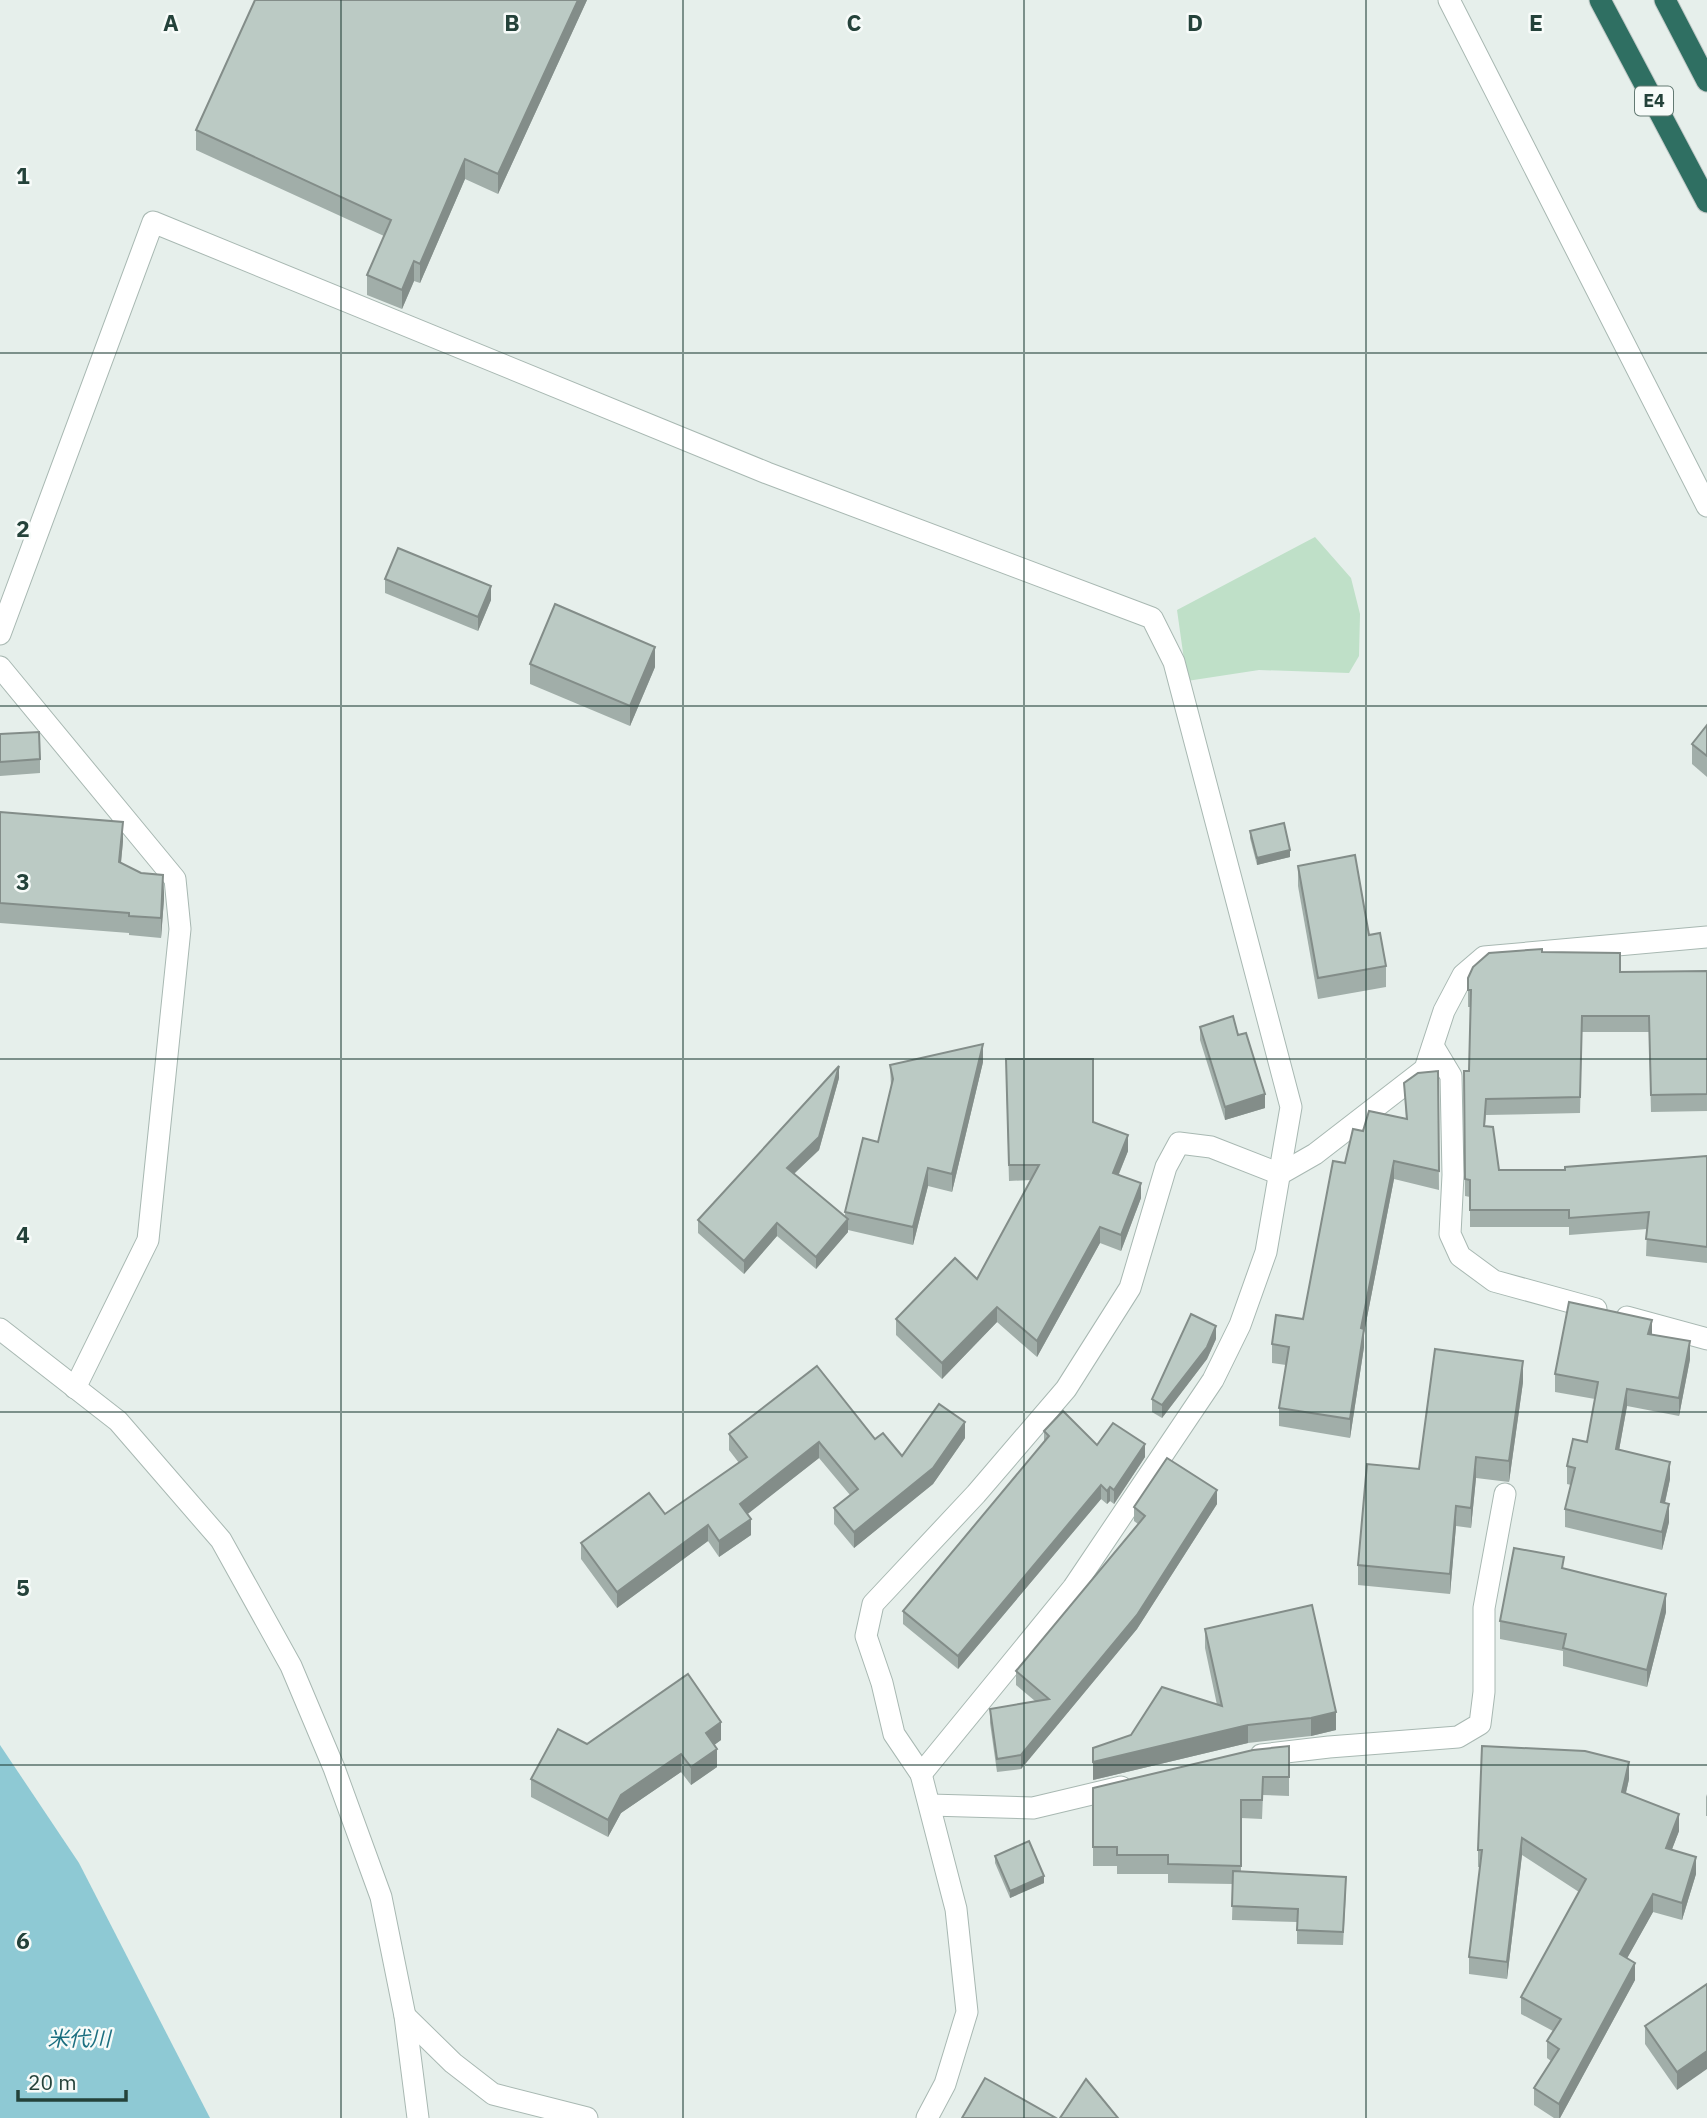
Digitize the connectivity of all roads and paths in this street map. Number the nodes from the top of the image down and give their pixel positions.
1 (1449, 0) edge
2 (1600, 0) edge
3 (1665, 0) edge
4 (1707, 81) edge
5 (1707, 202) edge
6 (1707, 506) edge
7 (0, 635) edge
8 (0, 667) edge
9 (1707, 937) edge
10 (1433, 1046) junction
11 (1280, 1174) junction
12 (0, 1329) edge
13 (1707, 1339) edge
14 (75, 1388) junction
15 (1505, 1494) dead end
16 (1238, 1759) edge
17 (921, 1774) junction
18 (1136, 1784) edge
19 (930, 1805) junction
20 (405, 2016) junction
21 (418, 2118) edge
22 (587, 2118) edge
23 (927, 2118) edge

1 - 6 street
2 - 5 highway, E4
3 - 4 highway
7 - 11 street
8 - 14 street
9 - 10 street
10 - 11 street
10 - 13 street
11 - 17 street
11 - 17 street
12 - 14 street
14 - 20 street
15 - 16 street
17 - 19 street
18 - 19 street
19 - 23 street
20 - 21 street
20 - 22 street

